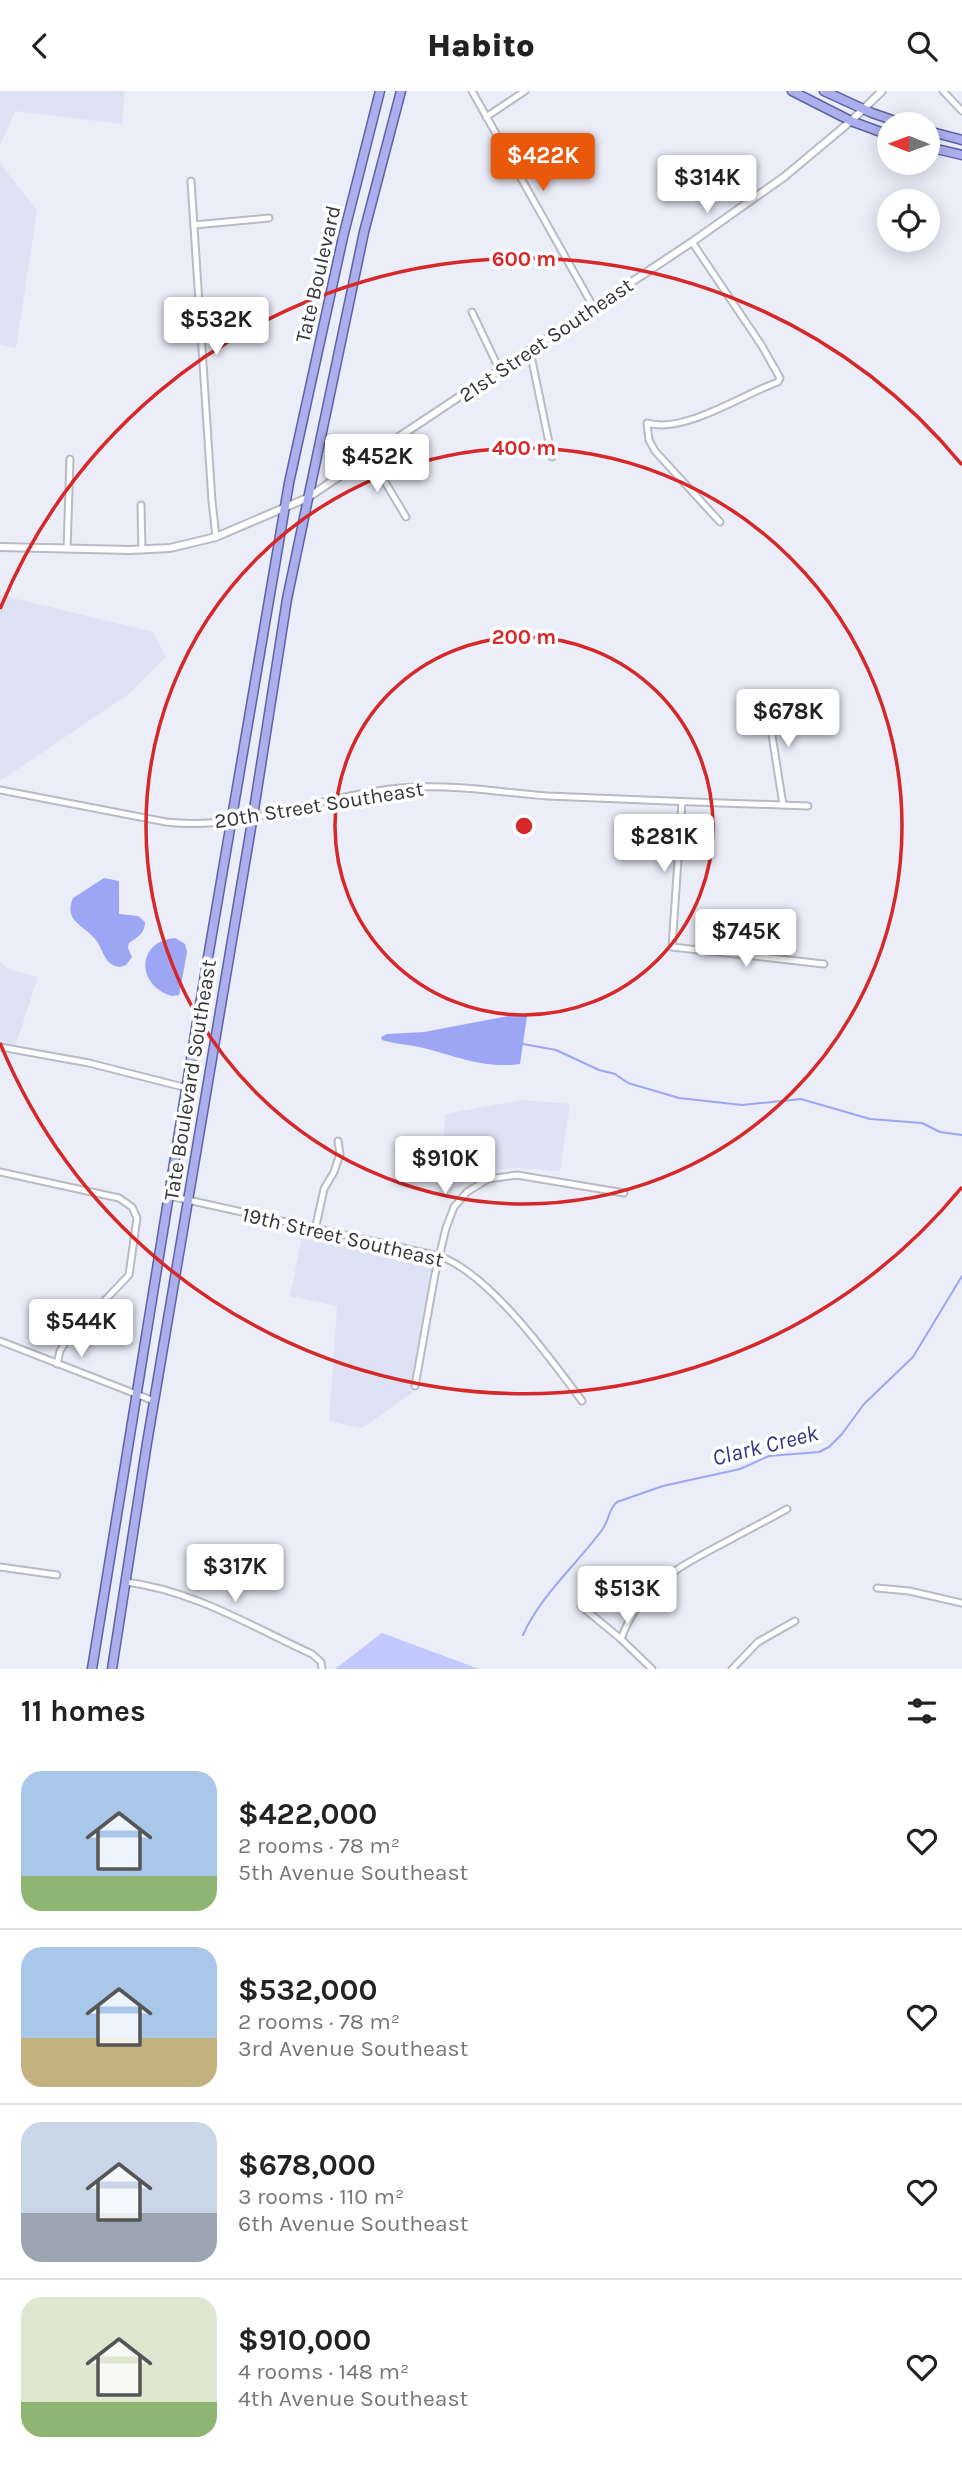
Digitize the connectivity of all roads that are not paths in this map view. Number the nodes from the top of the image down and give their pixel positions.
1 (380, 91) edge
2 (401, 91) edge
3 (472, 91) edge
4 (525, 91) edge
5 (792, 91) edge
6 (824, 91) edge
7 (882, 91) edge
8 (943, 91) edge
9 (863, 109) junction
10 (962, 111) edge
11 (877, 114) edge
12 (486, 117) junction
13 (851, 121) junction
14 (877, 131) edge
15 (940, 134) edge
16 (962, 140) edge
17 (940, 150) edge
18 (962, 155) edge
19 (191, 181) dead end
20 (269, 218) dead end
21 (194, 225) junction
22 (692, 242) junction
23 (594, 308) junction
24 (472, 312) dead end
25 (530, 351) junction
26 (500, 371) junction
27 (370, 457) junction
28 (552, 457) dead end
29 (70, 459) dead end
30 (307, 498) junction
31 (141, 505) dead end
32 (285, 506) junction
33 (406, 517) dead end
34 (720, 522) dead end
35 (216, 537) junction
36 (0, 547) edge
37 (67, 549) junction
38 (142, 550) junction
39 (766, 697) dead end
40 (0, 790) edge
41 (682, 802) junction
42 (783, 805) junction
43 (808, 806) dead end
44 (253, 815) junction
45 (232, 821) junction
46 (824, 964) dead end
47 (0, 1047) edge
48 (187, 1088) junction
49 (338, 1141) dead end
50 (0, 1172) edge
51 (624, 1193) dead end
52 (170, 1196) junction
53 (189, 1201) junction
54 (315, 1230) junction
55 (439, 1256) junction
56 (0, 1341) edge
57 (57, 1364) junction
58 (415, 1386) dead end
59 (136, 1396) junction
60 (154, 1401) junction
61 (582, 1401) dead end
62 (787, 1509) dead end
63 (0, 1567) edge
64 (57, 1575) dead end
65 (126, 1582) junction
66 (877, 1588) dead end
67 (962, 1603) edge
68 (581, 1606) dead end
69 (795, 1622) dead end
70 (621, 1639) junction
71 (322, 1667) edge
72 (92, 1669) edge
73 (111, 1669) edge
74 (652, 1669) edge
75 (732, 1669) edge

1 - 32 main road, Tate Boulevard
2 - 30 main road, Tate Boulevard
3 - 12 street
4 - 12 street
5 - 13 main road
6 - 9 main road
7 - 9 street, 21st Street Southeast
8 - 10 street
9 - 11 main road
9 - 13 street, 21st Street Southeast
12 - 23 street
13 - 14 main road
13 - 22 street, 21st Street Southeast
15 - 16 main road
17 - 18 main road
19 - 21 street
20 - 21 street
21 - 35 street
22 - 23 street, 21st Street Southeast
22 - 34 street
23 - 25 street, 21st Street Southeast
24 - 26 street
25 - 26 street, 21st Street Southeast
25 - 28 street
26 - 27 street, 21st Street Southeast
27 - 30 street, 21st Street Southeast
27 - 33 street
29 - 37 street
30 - 32 street, 21st Street Southeast
30 - 44 main road, Tate Boulevard Southeast
31 - 38 street
32 - 35 street, 21st Street Southeast
32 - 45 main road, Tate Boulevard Southeast
35 - 38 street, 21st Street Southeast
36 - 37 street, 21st Street Southeast
37 - 38 street, 21st Street Southeast
39 - 42 street
40 - 45 street, 20th Street Southeast
41 - 42 street, 20th Street Southeast
41 - 44 street, 20th Street Southeast
41 - 46 street
42 - 43 street, 20th Street Southeast
44 - 45 street, 20th Street Southeast
44 - 53 main road, Tate Boulevard Southeast
45 - 48 main road, Tate Boulevard Southeast
47 - 48 street
48 - 52 main road, Tate Boulevard Southeast
49 - 54 street
50 - 57 street
51 - 55 street
52 - 53 street, 19th Street Southeast
52 - 59 main road, Tate Boulevard Southeast
53 - 54 street, 19th Street Southeast
53 - 60 main road, Tate Boulevard Southeast
54 - 55 street, 19th Street Southeast
55 - 58 street
55 - 61 street, 19th Street Southeast
56 - 57 street
57 - 59 street
59 - 60 street
59 - 72 main road, Tate Boulevard Southeast
60 - 65 main road, Tate Boulevard Southeast
62 - 70 street
63 - 64 street
65 - 71 street
65 - 73 main road, Tate Boulevard Southeast
66 - 67 street
68 - 70 street
69 - 75 street
70 - 74 street

